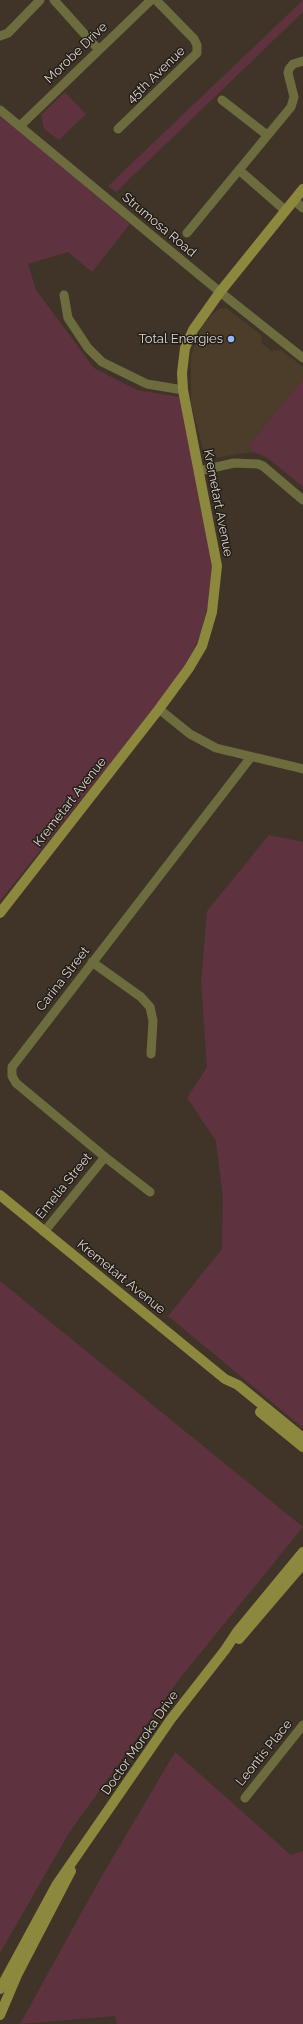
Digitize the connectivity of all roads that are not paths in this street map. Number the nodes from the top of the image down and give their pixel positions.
1 (40, 0) edge
2 (54, 0) edge
3 (151, 0) edge
4 (156, 0) edge
5 (0, 36) edge
6 (99, 50) junction
7 (303, 61) edge
8 (222, 100) dead end
9 (0, 110) edge
10 (20, 126) junction
11 (118, 129) dead end
12 (267, 135) junction
13 (239, 170) junction
14 (303, 189) edge
15 (294, 201) junction
16 (303, 208) edge
17 (286, 211) junction
18 (187, 233) dead end
19 (220, 292) junction
20 (64, 296) dead end
21 (303, 358) edge
22 (183, 390) junction
23 (199, 470) junction
24 (303, 500) edge
25 (159, 709) junction
26 (251, 757) junction
27 (303, 765) edge
28 (0, 913) edge
29 (92, 962) junction
30 (151, 1054) dead end
31 (104, 1157) junction
32 (150, 1192) dead end
33 (0, 1195) edge
34 (44, 1232) junction
35 (225, 1379) junction
36 (303, 1438) edge
37 (303, 1447) edge
38 (303, 1552) edge
39 (303, 1564) edge
40 (226, 1650) junction
41 (303, 1725) edge
42 (244, 1798) dead end
43 (80, 1853) junction
44 (0, 1989) edge
45 (0, 2015) edge

1 - 5 street
2 - 6 street
3 - 6 street, Morobe Drive
4 - 11 street, 45th Avenue
6 - 10 street, Morobe Drive
7 - 12 street
8 - 12 street
9 - 10 street, Strumosa Road
10 - 19 street, Strumosa Road
12 - 13 street
13 - 17 street
13 - 18 street
14 - 15 street, Kremetart Avenue
15 - 16 street
15 - 17 street, Kremetart Avenue
17 - 19 street, Kremetart Avenue
19 - 21 street, Strumosa Road
19 - 22 street, Kremetart Avenue
20 - 22 street
22 - 23 street, Kremetart Avenue
23 - 24 street
23 - 25 street, Kremetart Avenue
25 - 26 street
25 - 28 street, Kremetart Avenue
26 - 27 street
26 - 29 street, Carina Street
29 - 30 street
29 - 31 street, Carina Street
31 - 32 street, Carina Street
31 - 34 street, Emelia Street
33 - 34 street, Kremetart Avenue
34 - 35 street, Kremetart Avenue
35 - 36 street, Kremetart Avenue
35 - 37 street, Kremetart Avenue
38 - 40 street, Doctor Moroka Drive
39 - 40 street, Doctor Moroka Drive
40 - 43 street, Doctor Moroka Drive
41 - 42 street, Leontis Place
43 - 44 street, Doctor Moroka Drive
43 - 45 street, Doctor Moroka Drive

